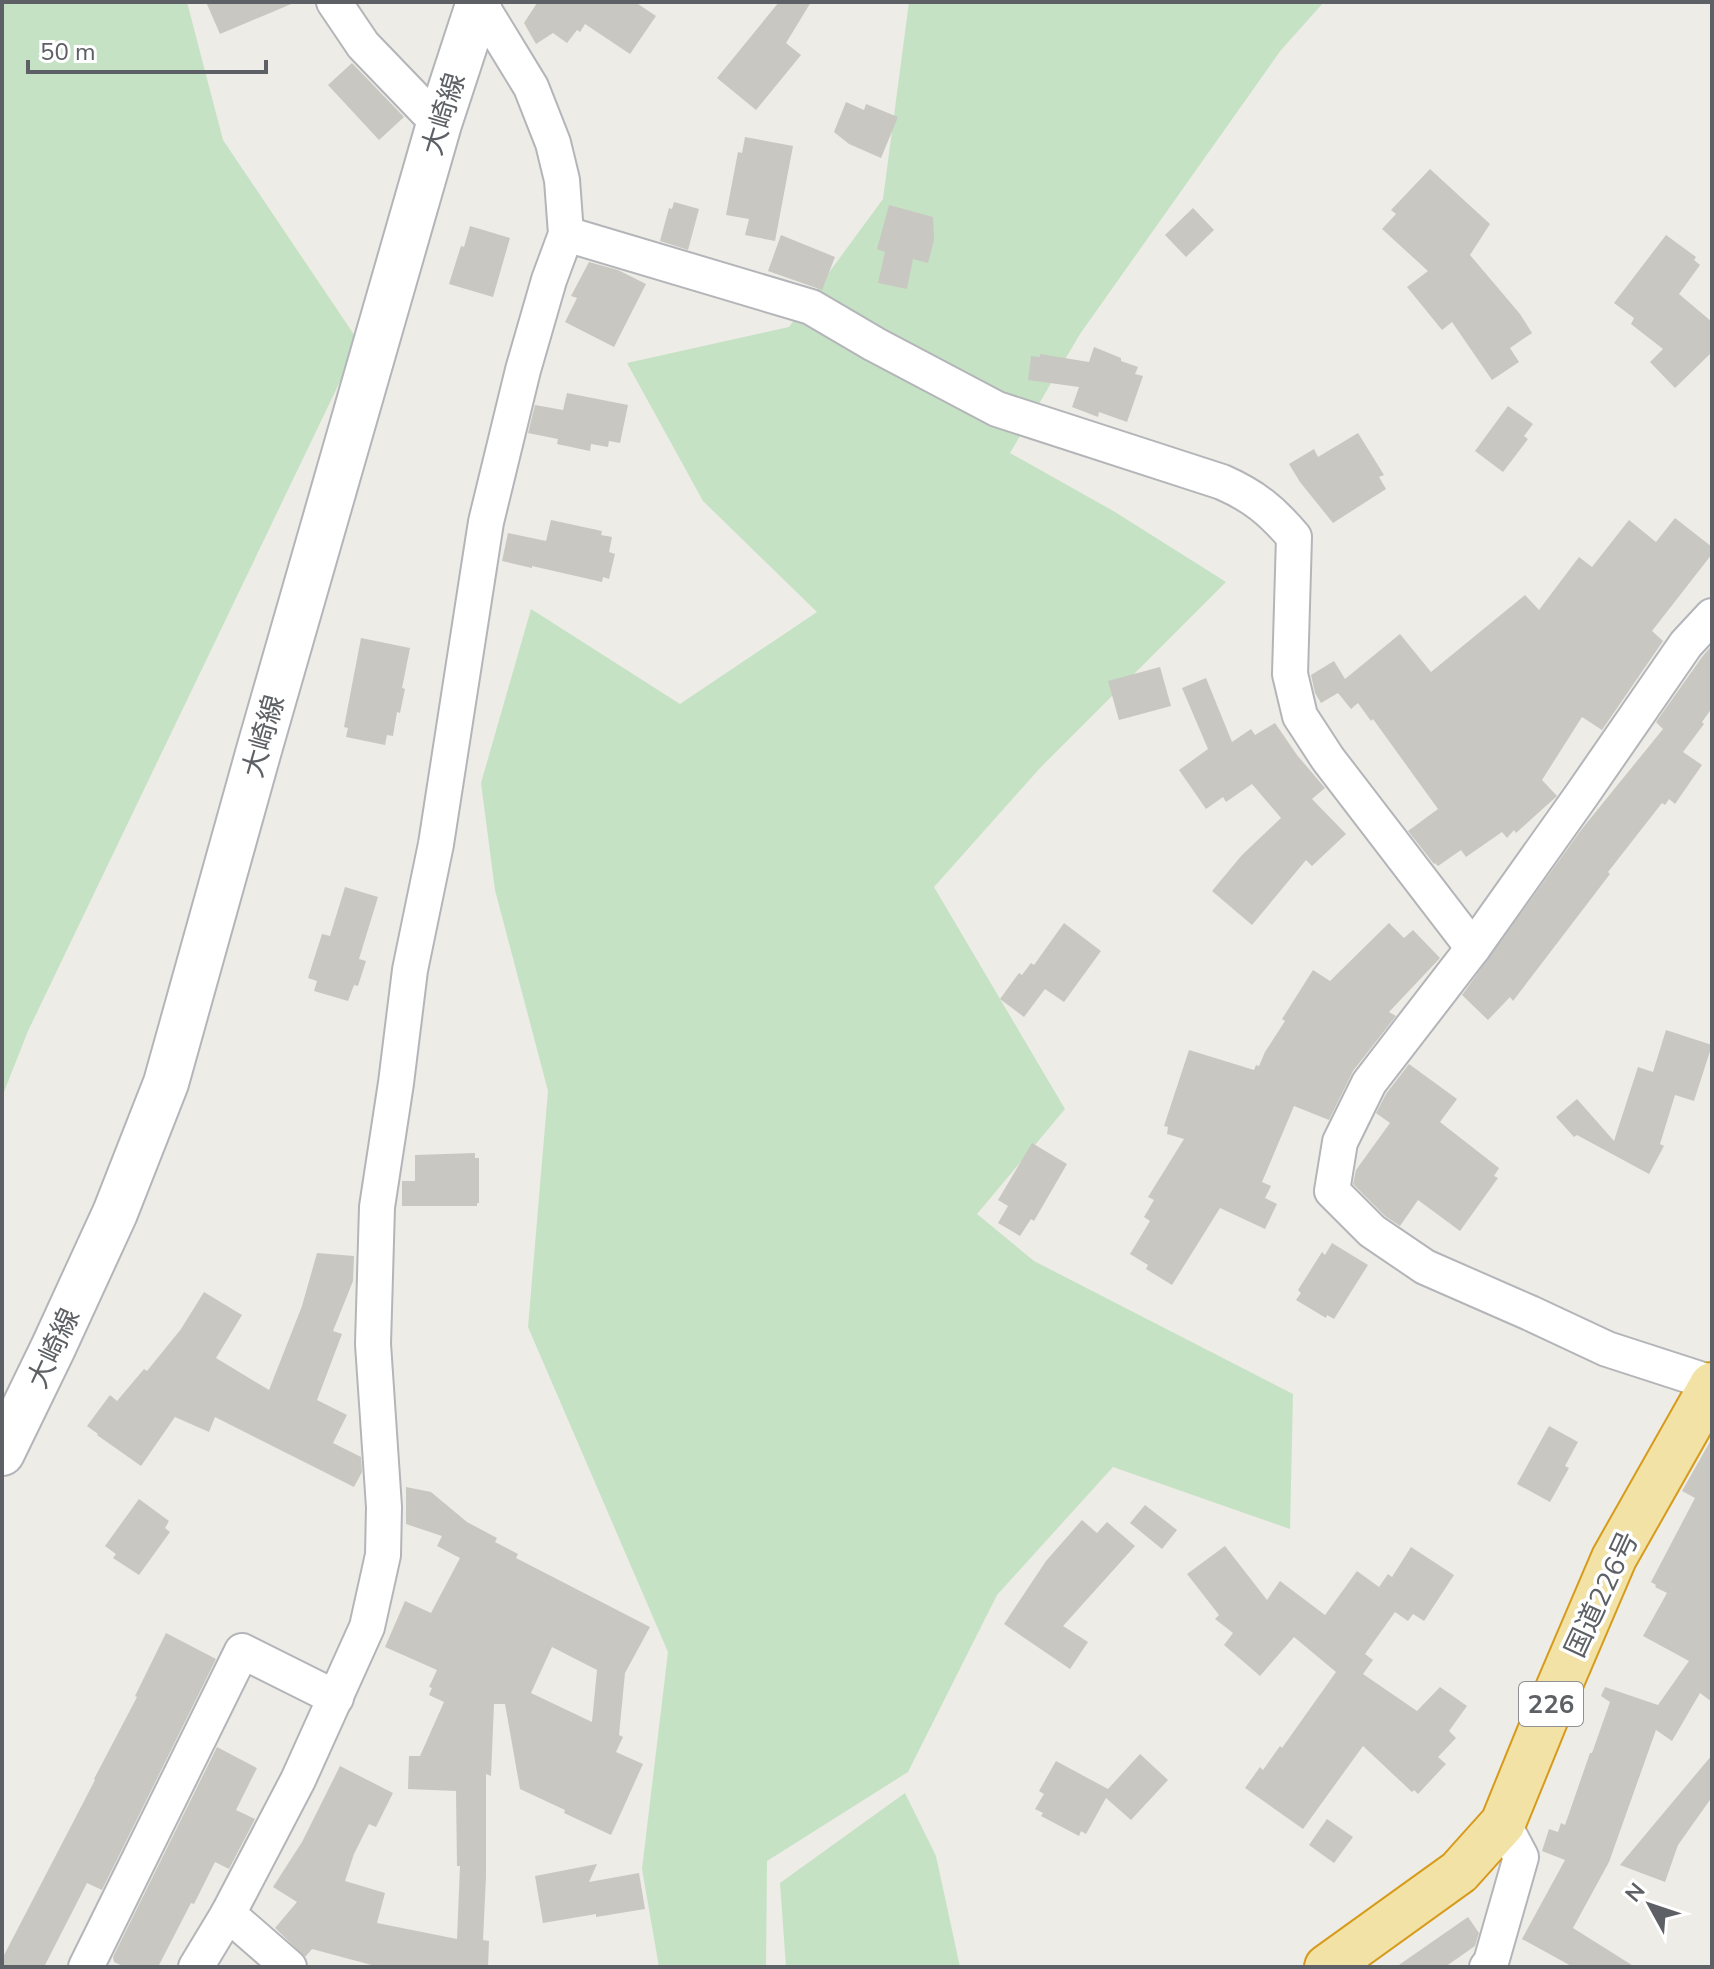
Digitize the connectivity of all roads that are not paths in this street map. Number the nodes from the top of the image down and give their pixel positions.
1 (334, 2) edge
2 (479, 2) edge
3 (439, 124) junction
4 (566, 234) junction
5 (1712, 616) edge
6 (1473, 948) junction
7 (1712, 1384) edge
8 (2, 1453) edge
9 (336, 1698) junction
10 (1503, 1823) junction
11 (228, 1914) junction
12 (86, 1967) edge
13 (196, 1967) edge
14 (289, 1967) edge
15 (1327, 1967) edge
16 (1487, 1967) edge

1 - 3 street
2 - 3 street, 大崎線
2 - 4 street
3 - 8 street, 大崎線
4 - 6 street
4 - 9 street
5 - 6 street
6 - 7 street
7 - 10 highway, 国道226号 / 226
9 - 11 street
9 - 12 street
10 - 15 highway, 国道226号 / 226
10 - 16 street
11 - 13 street
11 - 14 street

